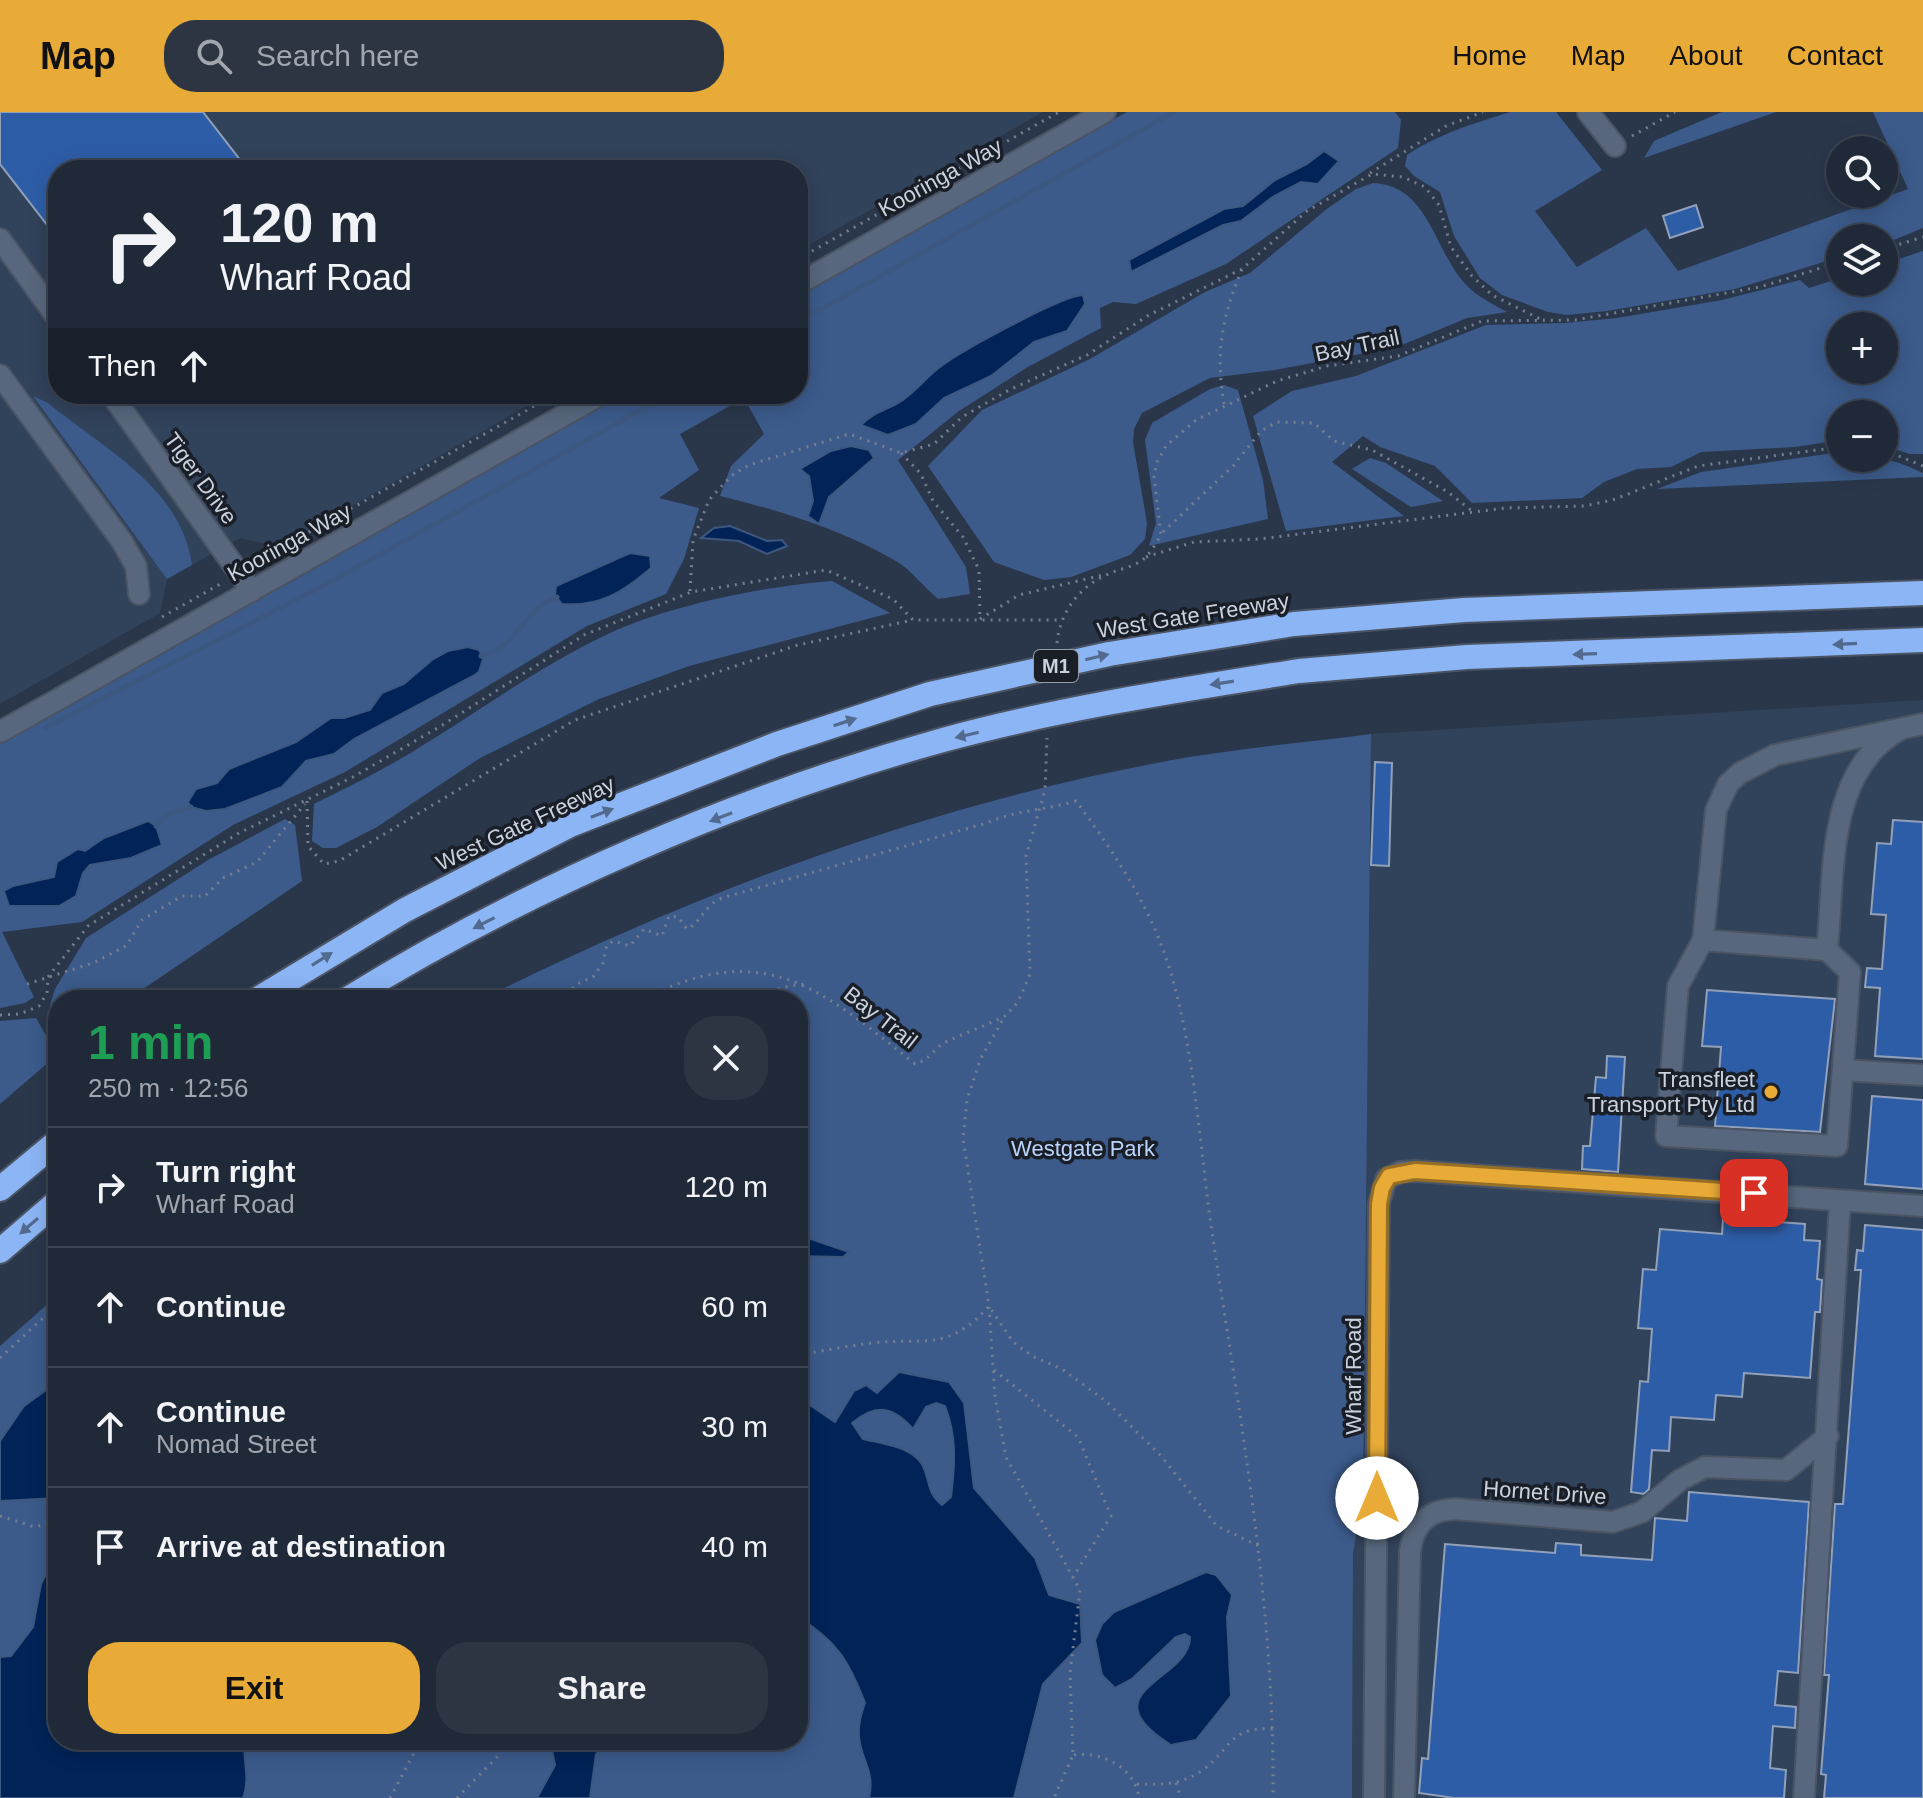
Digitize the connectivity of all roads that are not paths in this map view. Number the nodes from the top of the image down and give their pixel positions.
1 (1105, 112) edge
2 (1588, 112) edge
3 (1615, 146) road end
4 (0, 239) edge
5 (808, 278) edge
6 (48, 305) edge
7 (0, 375) edge
8 (118, 404) edge
9 (584, 404) edge
10 (252, 591) junction
11 (1923, 593) edge
12 (139, 594) dead end
13 (1923, 640) edge
14 (1923, 724) edge
15 (1901, 729) junction
16 (0, 732) edge
17 (1703, 940) junction
18 (1827, 950) junction
19 (273, 990) edge
20 (363, 990) edge
21 (1843, 1070) junction
22 (1923, 1075) edge
23 (48, 1149) edge
24 (0, 1189) edge
25 (1840, 1201) junction
26 (1923, 1206) edge
27 (48, 1210) edge
28 (0, 1251) edge
29 (1828, 1436) junction
30 (1374, 1798) edge
31 (1404, 1798) edge
32 (1804, 1798) edge

1 - 5 street, Kooringa Way
2 - 3 street
4 - 6 street
7 - 12 street
8 - 10 street, Tiger Drive
9 - 10 street, Kooringa Way
10 - 16 street, Kooringa Way
19 -> 11 highway, West Gate Freeway / M1, bridge
13 -> 20 highway, M1, bridge
14 - 15 street
15 - 17 street
15 - 18 street
17 - 18 street
17 - 21 street
18 - 21 street
21 - 22 street
23 - 24 highway
25 - 26 street
25 - 29 street
25 - 30 street, Wharf Road
27 -> 28 highway
29 - 31 street, Hornet Drive
29 - 32 street

